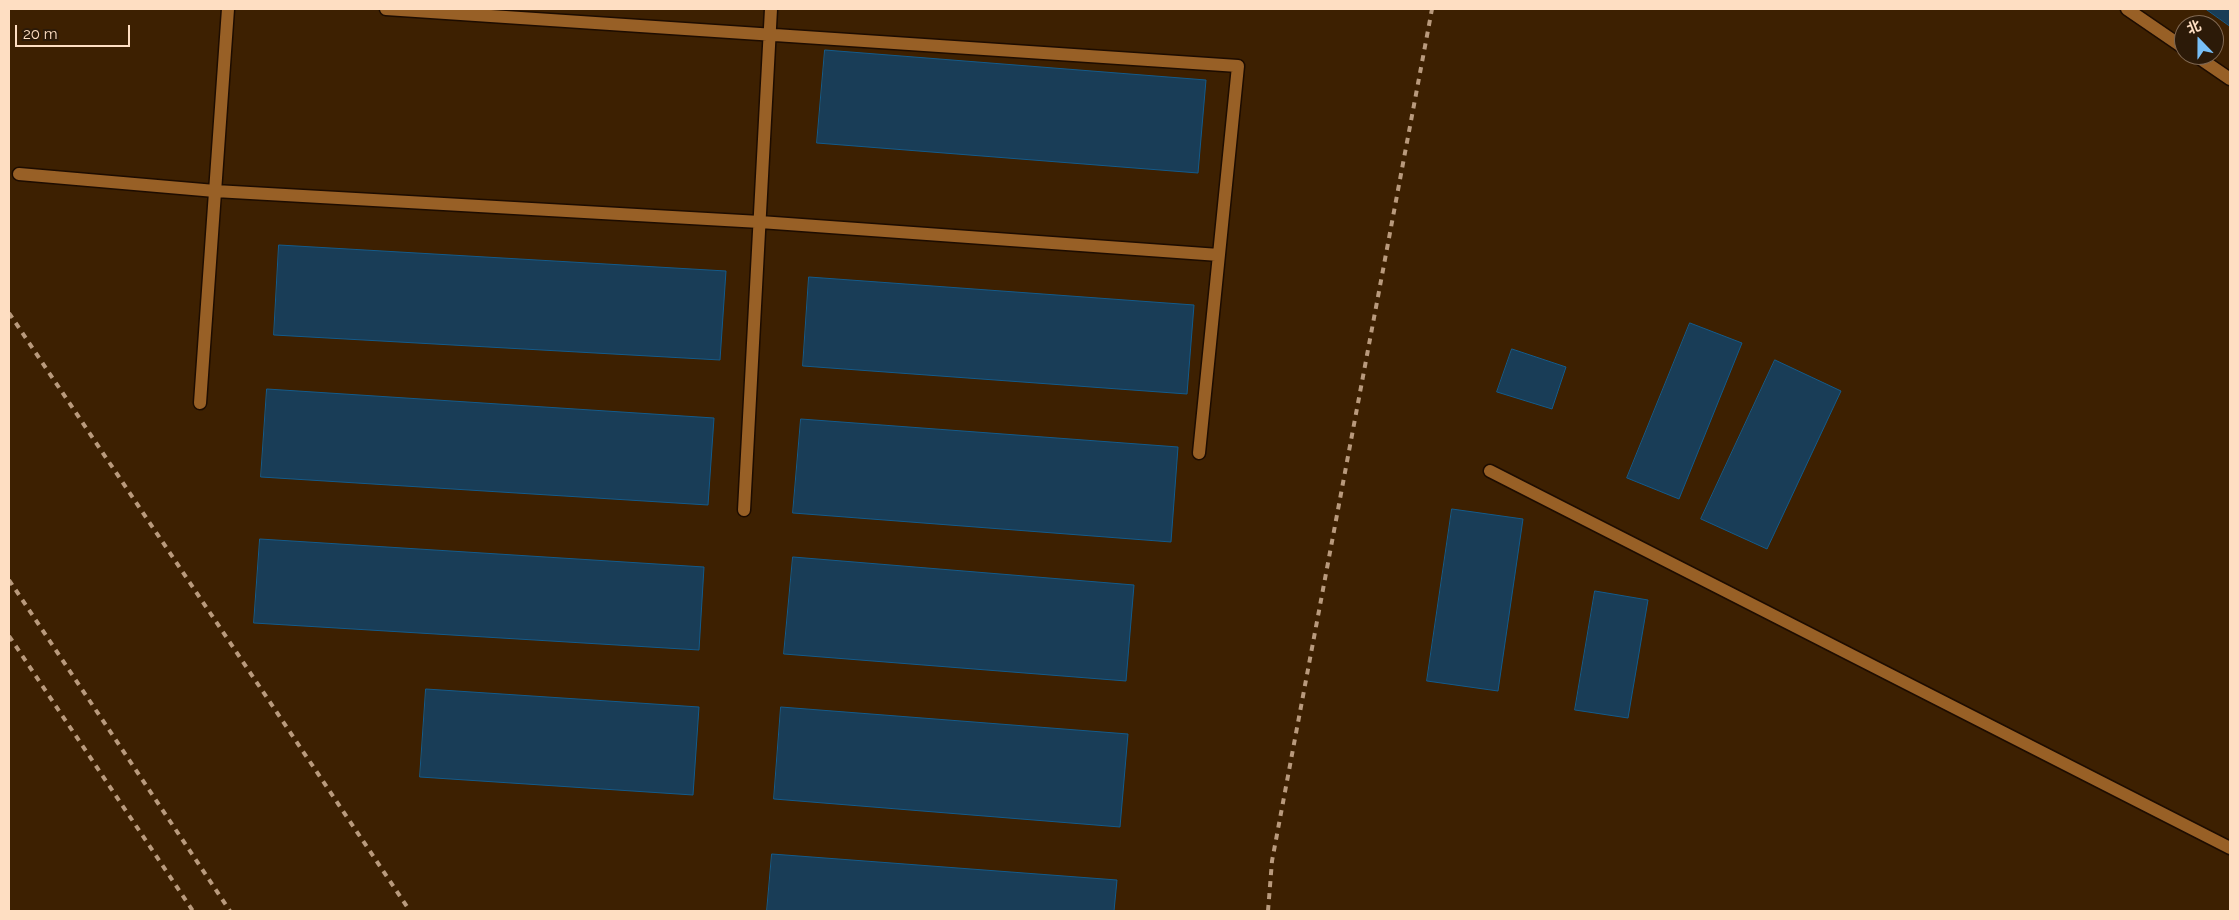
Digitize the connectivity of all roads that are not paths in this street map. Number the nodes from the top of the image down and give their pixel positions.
1 (228, 9) edge
2 (386, 9) edge
3 (771, 9) edge
4 (2126, 9) edge
5 (770, 35) junction
6 (2174, 41) edge
7 (2210, 65) edge
8 (2230, 79) edge
9 (19, 174) dead end
10 (215, 191) junction
11 (760, 222) junction
12 (1219, 255) junction
13 (200, 403) dead end
14 (1199, 453) dead end
15 (1490, 470) dead end
16 (744, 510) dead end
17 (2230, 848) edge

1 - 10 street
2 - 5 street
3 - 5 street
4 - 6 street
5 - 11 street
5 - 12 street
7 - 8 street
9 - 10 street
10 - 11 street
10 - 13 street
11 - 12 street
11 - 16 street
12 - 14 street
15 - 17 street

